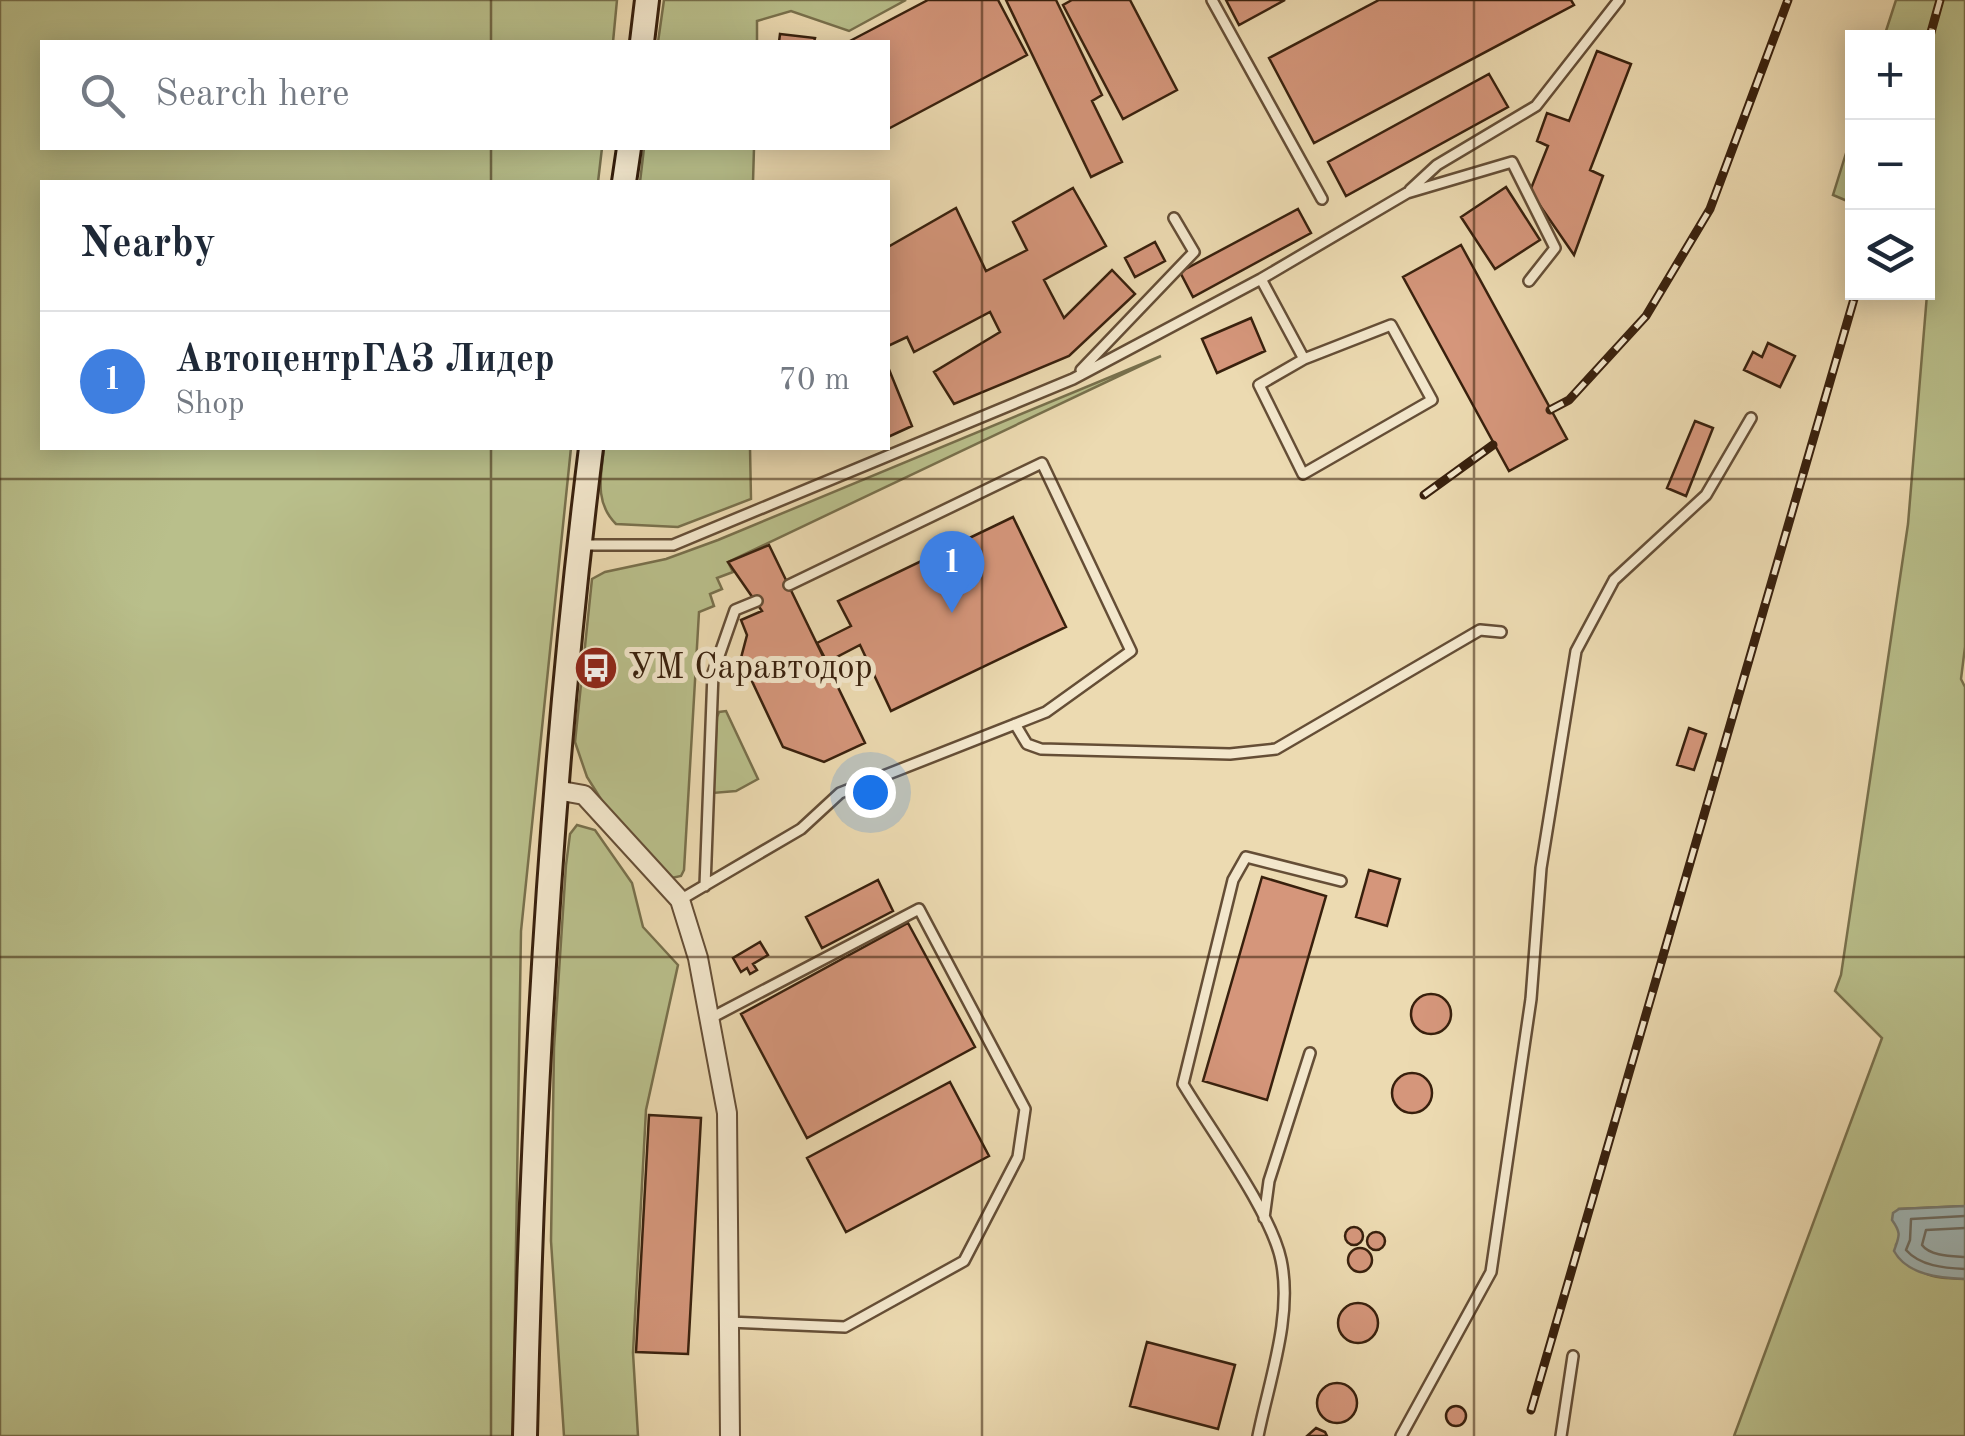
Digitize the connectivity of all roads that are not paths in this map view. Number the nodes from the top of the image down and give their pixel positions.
1 (647, 0) edge
2 (1212, 0) edge
3 (1619, 0) edge
4 (642, 40) edge
5 (629, 150) edge
6 (624, 180) edge
7 (1408, 192) junction
8 (1322, 199) dead end
9 (1174, 218) dead end
10 (1260, 280) junction
11 (1529, 281) dead end
12 (1304, 359) junction
13 (1073, 379) junction
14 (1751, 418) dead end
15 (591, 450) edge
16 (580, 545) junction
17 (788, 586) dead end
18 (757, 601) dead end
19 (1501, 632) dead end
20 (1015, 724) junction
21 (556, 790) junction
22 (1342, 881) dead end
23 (705, 886) junction
24 (680, 900) junction
25 (709, 1019) junction
26 (1310, 1054) dead end
27 (1264, 1218) junction
28 (729, 1322) junction
29 (1573, 1356) dead end
30 (525, 1436) edge
31 (730, 1436) edge
32 (1258, 1436) edge
33 (1401, 1436) edge
34 (1561, 1436) edge

1 - 4 main road
2 - 8 lane
3 - 7 lane
5 - 6 main road
7 - 10 lane
7 - 11 lane
9 - 13 lane
10 - 12 lane
10 - 13 lane
12 - 12 lane
13 - 16 lane
14 - 33 lane
15 - 16 main road
16 - 21 main road
17 - 20 lane
18 - 23 lane
19 - 20 lane
20 - 23 lane
21 - 24 street
21 - 30 main road
22 - 27 lane
23 - 24 lane
24 - 25 street
25 - 28 street
25 - 28 lane
26 - 27 lane
27 - 32 lane
28 - 31 street
29 - 34 lane

